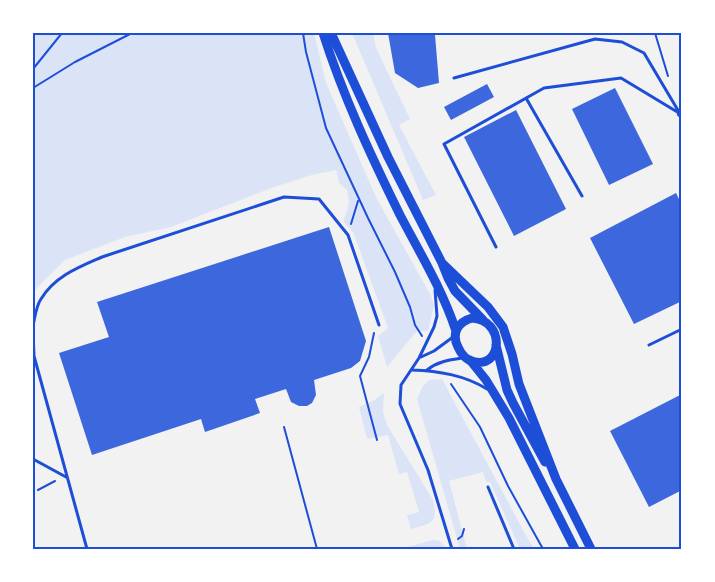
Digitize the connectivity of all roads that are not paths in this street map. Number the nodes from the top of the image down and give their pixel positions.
1 (323, 33) edge
2 (331, 33) edge
3 (454, 78) dead end
4 (526, 98) junction
5 (681, 114) edge
6 (582, 196) dead end
7 (496, 247) dead end
8 (442, 263) junction
9 (434, 276) junction
10 (483, 320) junction
11 (379, 325) road end
12 (33, 328) edge
13 (682, 328) edge
14 (455, 333) junction
15 (496, 345) junction
16 (650, 345) dead end
17 (419, 358) junction
18 (468, 359) junction
19 (412, 370) junction
20 (428, 370) junction
21 (494, 393) junction
22 (33, 459) edge
23 (67, 477) junction
24 (556, 479) junction
25 (488, 487) dead end
26 (87, 549) edge
27 (452, 549) edge
28 (514, 549) edge
29 (575, 549) edge
30 (591, 549) edge

1 - 9 main road
2 - 8 main road
3 - 5 lane
4 - 5 lane
4 - 6 lane
4 - 7 lane
8 - 10 main road
8 - 24 main road
9 - 14 main road
9 - 17 lane
10 - 14 main road
10 - 15 main road
11 - 12 lane
12 - 23 lane
13 - 16 lane
14 - 17 lane
14 - 18 main road
15 - 18 main road
15 - 24 main road
17 - 19 lane
18 - 20 lane
18 - 21 main road
19 - 20 lane
19 - 27 lane
20 - 21 lane
21 - 29 main road
22 - 23 lane
23 - 26 lane
24 - 30 main road
25 - 28 lane

